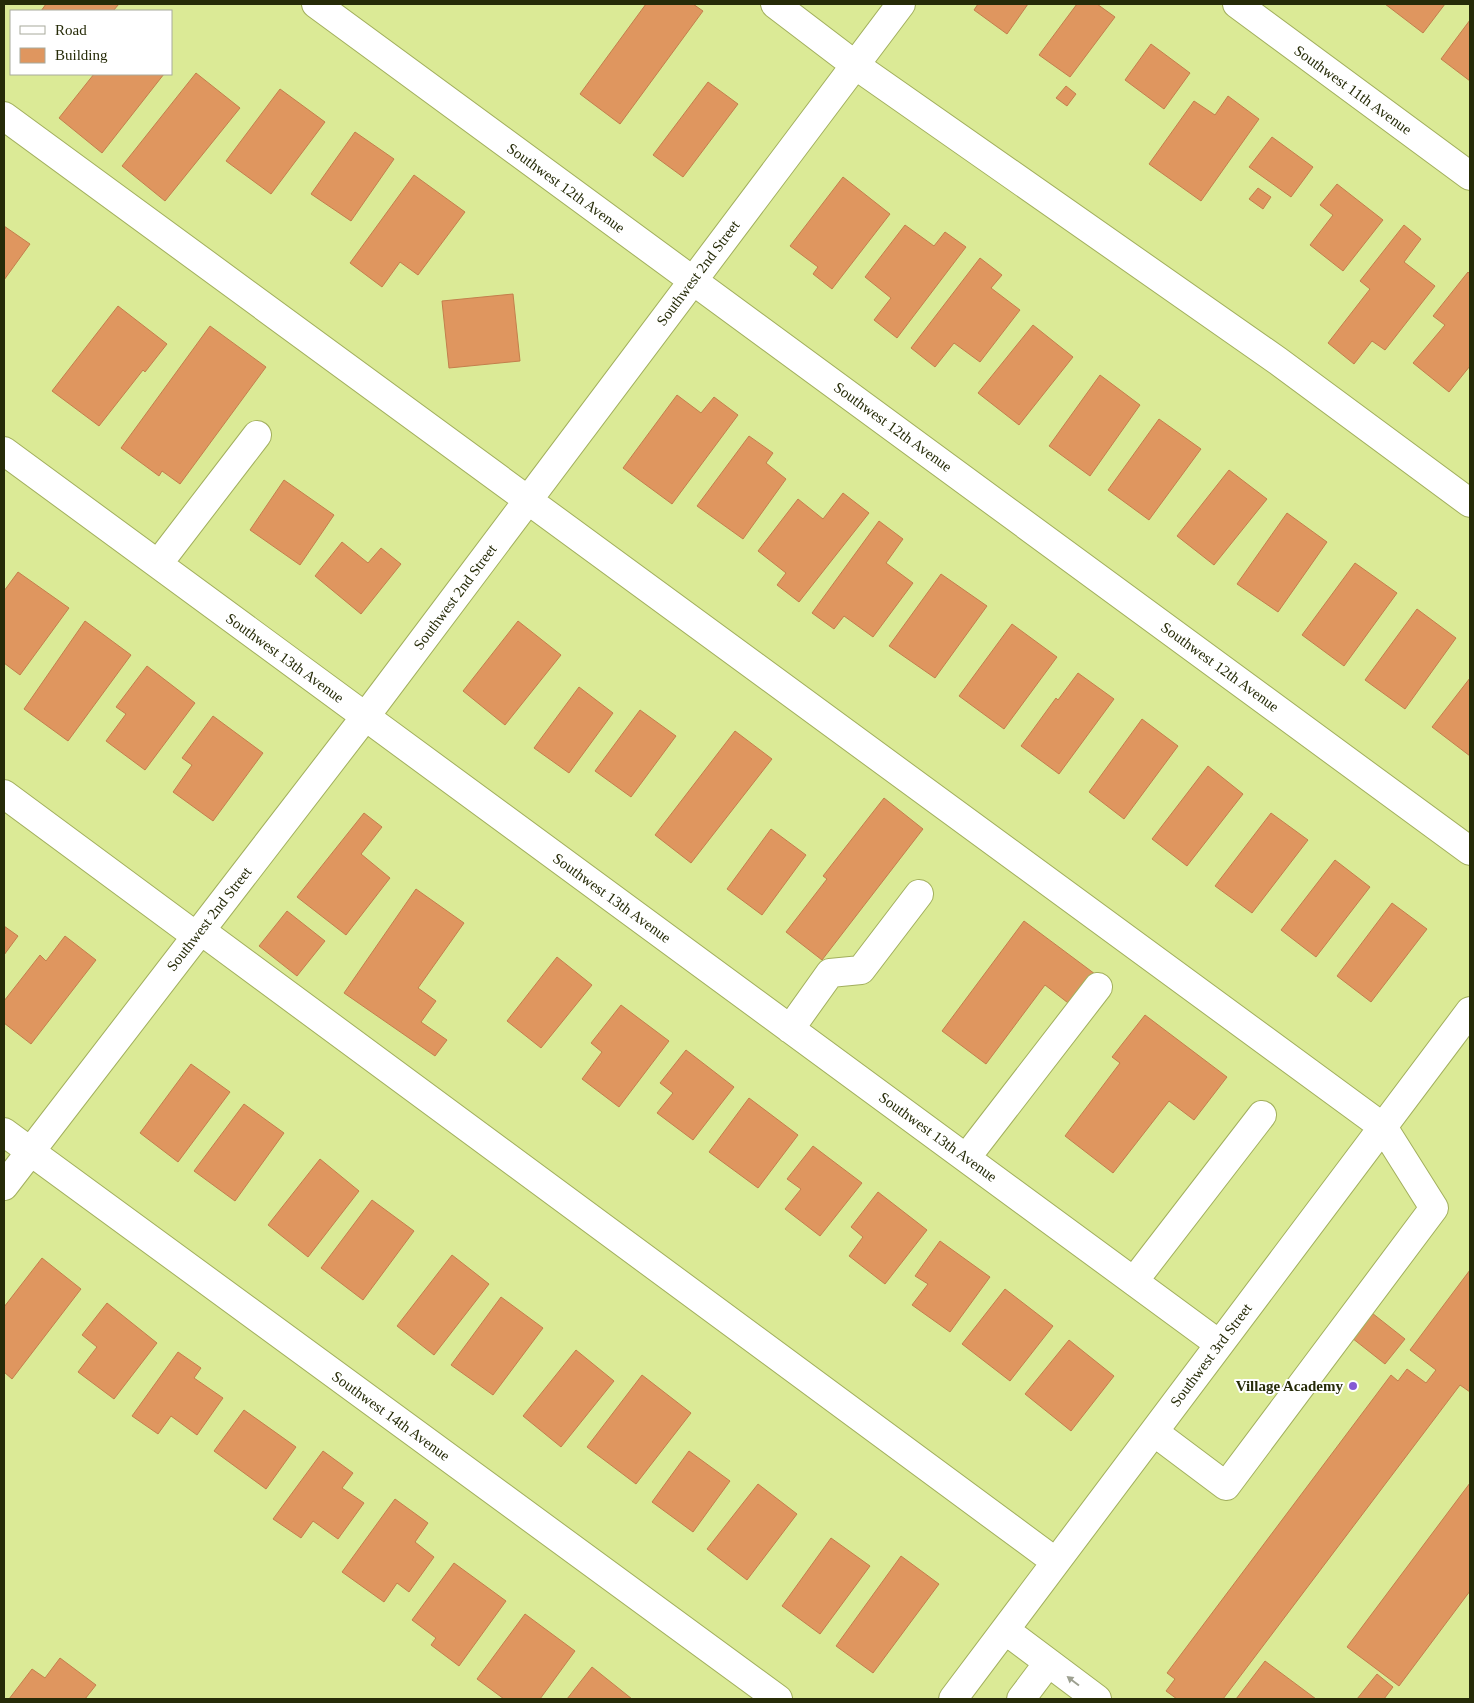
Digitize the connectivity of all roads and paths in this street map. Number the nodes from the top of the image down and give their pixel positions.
1 (316, 4) edge
2 (776, 4) edge
3 (901, 4) edge
4 (1236, 4) edge
5 (855, 65) junction
6 (4, 116) edge
7 (1470, 176) edge
8 (692, 280) junction
9 (257, 436) dead end
10 (4, 451) edge
11 (527, 501) junction
12 (1470, 502) edge
13 (158, 564) junction
14 (365, 716) junction
15 (4, 794) edge
16 (1470, 851) edge
17 (920, 894) dead end
18 (198, 933) junction
19 (1098, 988) dead end
20 (1470, 1011) edge
21 (790, 1029) junction
22 (1262, 1115) dead end
23 (1383, 1126) junction
24 (4, 1132) edge
25 (30, 1151) junction
26 (966, 1158) junction
27 (4, 1186) edge
28 (1134, 1281) junction
29 (1219, 1344) junction
30 (1154, 1432) junction
31 (1056, 1562) junction
32 (1005, 1630) junction
33 (1048, 1663) junction
34 (778, 1699) edge
35 (953, 1699) edge
36 (1021, 1699) edge
37 (1097, 1699) edge

1 - 8 street, Southwest 12th Avenue
2 - 5 street
3 - 5 street, Southwest 2nd Street
4 - 7 street, Southwest 11th Avenue
5 - 8 street, Southwest 2nd Street
5 - 12 street
6 - 11 street
8 - 11 street, Southwest 2nd Street
8 - 16 street, Southwest 12th Avenue
9 - 13 street
10 - 13 street, Southwest 13th Avenue
11 - 14 street, Southwest 2nd Street
11 - 23 street
13 - 14 street, Southwest 13th Avenue
14 - 18 street, Southwest 2nd Street
14 - 21 street, Southwest 13th Avenue
15 - 18 street
17 - 21 street
18 - 25 street, Southwest 2nd Street
18 - 31 street
19 - 26 street
20 - 23 street, Southwest 3rd Street
21 - 26 street, Southwest 13th Avenue
22 - 28 street
23 - 29 street, Southwest 3rd Street
23 - 30 street
24 - 25 street, Southwest 14th Avenue
25 - 27 street, Southwest 2nd Street
25 - 34 street, Southwest 14th Avenue
26 - 28 street, Southwest 13th Avenue
28 - 29 street, Southwest 13th Avenue
29 - 30 street, Southwest 3rd Street
30 - 31 street, Southwest 3rd Street
31 - 32 street, Southwest 3rd Street
32 - 33 street
32 - 35 street, Southwest 3rd Street
33 - 36 street
37 -> 33 street

